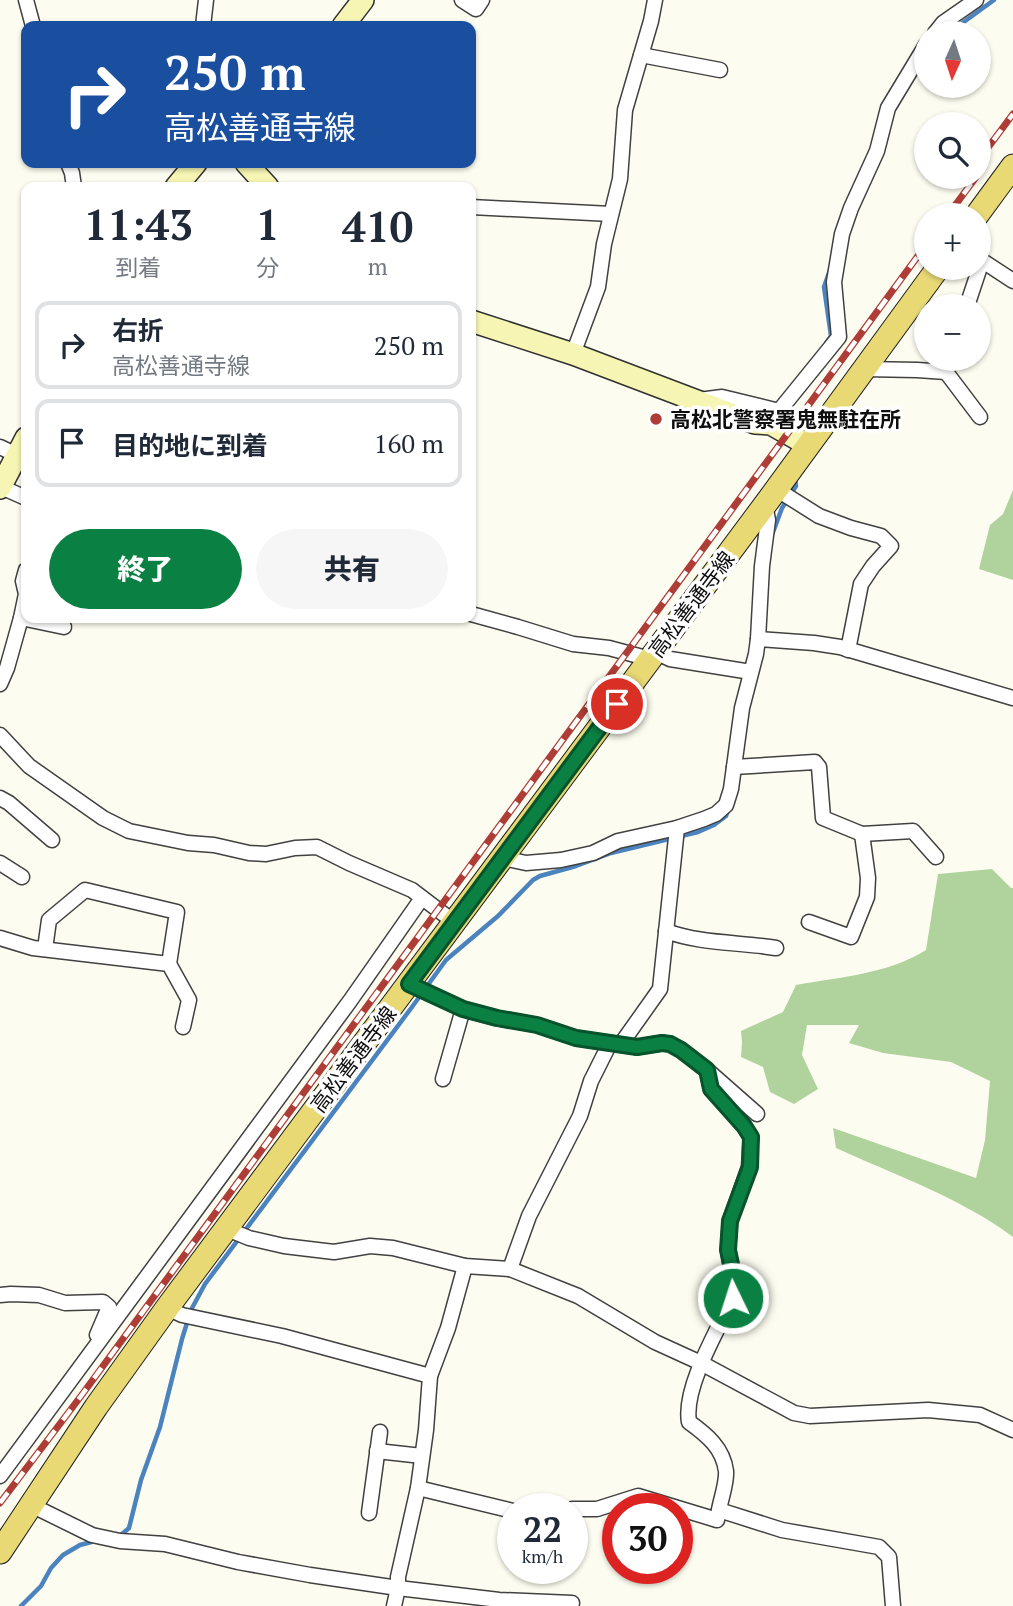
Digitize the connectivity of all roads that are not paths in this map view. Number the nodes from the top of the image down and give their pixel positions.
1 (26, 0) edge
2 (206, 0) edge
3 (363, 0) edge
4 (462, 0) edge
5 (482, 0) edge
6 (655, 0) edge
7 (976, 0) edge
8 (32, 21) edge
9 (204, 21) edge
10 (347, 21) edge
11 (946, 21) edge
12 (641, 55) junction
13 (914, 65) edge
14 (720, 70) dead end
15 (1013, 166) edge
16 (192, 168) edge
17 (251, 168) edge
18 (180, 182) edge
19 (263, 182) edge
20 (986, 203) edge
21 (476, 207) edge
22 (611, 215) junction
23 (991, 267) edge
24 (929, 280) edge
25 (1013, 281) edge
26 (476, 323) edge
27 (573, 354) junction
28 (864, 369) junction
29 (914, 370) edge
30 (951, 371) edge
31 (694, 401) junction
32 (980, 417) dead end
33 (808, 445) junction
34 (15, 447) edge
35 (0, 487) edge
36 (21, 496) edge
37 (771, 497) junction
38 (476, 615) edge
39 (21, 618) edge
40 (42, 623) edge
41 (64, 628) dead end
42 (758, 639) junction
43 (848, 650) junction
44 (652, 656) junction
45 (751, 672) junction
46 (0, 684) edge
47 (1013, 698) edge
48 (0, 736) edge
49 (734, 767) junction
50 (0, 798) edge
51 (677, 828) junction
52 (862, 834) junction
53 (52, 840) dead end
54 (936, 857) dead end
55 (503, 858) junction
56 (0, 863) edge
57 (22, 877) dead end
58 (422, 898) junction
59 (454, 922) junction
60 (809, 922) dead end
61 (666, 931) junction
62 (0, 938) edge
63 (776, 948) dead end
64 (46, 949) junction
65 (169, 964) junction
66 (409, 984) junction
67 (463, 1009) junction
68 (183, 1027) dead end
69 (615, 1044) junction
70 (707, 1070) junction
71 (443, 1079) dead end
72 (757, 1114) dead end
73 (227, 1229) junction
74 (465, 1266) junction
75 (510, 1269) junction
76 (0, 1295) edge
77 (167, 1308) junction
78 (95, 1347) junction
79 (701, 1363) junction
80 (430, 1376) junction
81 (1013, 1430) edge
82 (380, 1432) dead end
83 (377, 1451) junction
84 (422, 1456) junction
85 (0, 1476) edge
86 (418, 1488) junction
87 (31, 1505) junction
88 (497, 1507) edge
89 (588, 1508) edge
90 (719, 1510) junction
91 (369, 1513) dead end
92 (0, 1552) edge
93 (398, 1588) junction
94 (572, 1602) dead end
95 (394, 1606) edge
96 (892, 1606) edge

1 - 8 street
2 - 9 street
3 - 10 street
4 - 5 street
6 - 12 street
7 - 11 street
12 - 14 street
12 - 22 street
13 - 31 street
15 - 20 main road
16 - 18 street
17 - 19 street
21 - 22 street
22 - 27 street
23 - 25 street
24 - 28 main road, 高松善通寺線
26 - 27 street
27 - 31 street
28 - 29 street
28 - 33 main road, 高松善通寺線
30 - 32 street
31 - 33 street
33 - 37 main road, 高松善通寺線
34 - 35 street
35 - 36 street
37 - 42 street
37 - 43 street
37 - 44 main road, 高松善通寺線
38 - 44 street
39 - 46 street
40 - 41 street
42 - 43 street
42 - 45 street
43 - 47 street
44 - 45 street
44 - 55 main road, 高松善通寺線
45 - 49 street
48 - 58 street
49 - 51 street
49 - 52 street
50 - 53 street
51 - 55 street
51 - 61 street
52 - 54 street
52 - 60 street
55 - 59 main road, 高松善通寺線
56 - 57 street
58 - 59 street
58 - 78 street
59 - 66 main road, 高松善通寺線
61 - 63 street
61 - 69 street
62 - 64 street
64 - 65 street
64 - 65 street
65 - 68 street
66 - 67 street
66 - 73 main road, 高松善通寺線
67 - 69 street
67 - 71 street
69 - 70 street
69 - 75 street
70 - 72 street
70 - 79 street
73 - 74 street
73 - 77 main road, 高松善通寺線
74 - 75 street
74 - 80 street
75 - 79 street
76 - 78 street
77 - 80 street
77 - 87 main road, 高松善通寺線
78 - 85 street
79 - 81 street
79 - 90 street
80 - 84 street
82 - 83 street
83 - 84 street
83 - 91 street
84 - 86 street
86 - 88 street
86 - 93 street
87 - 92 main road, 高松善通寺線
87 - 93 street
89 - 90 street
90 - 96 street
93 - 94 street
93 - 95 street

